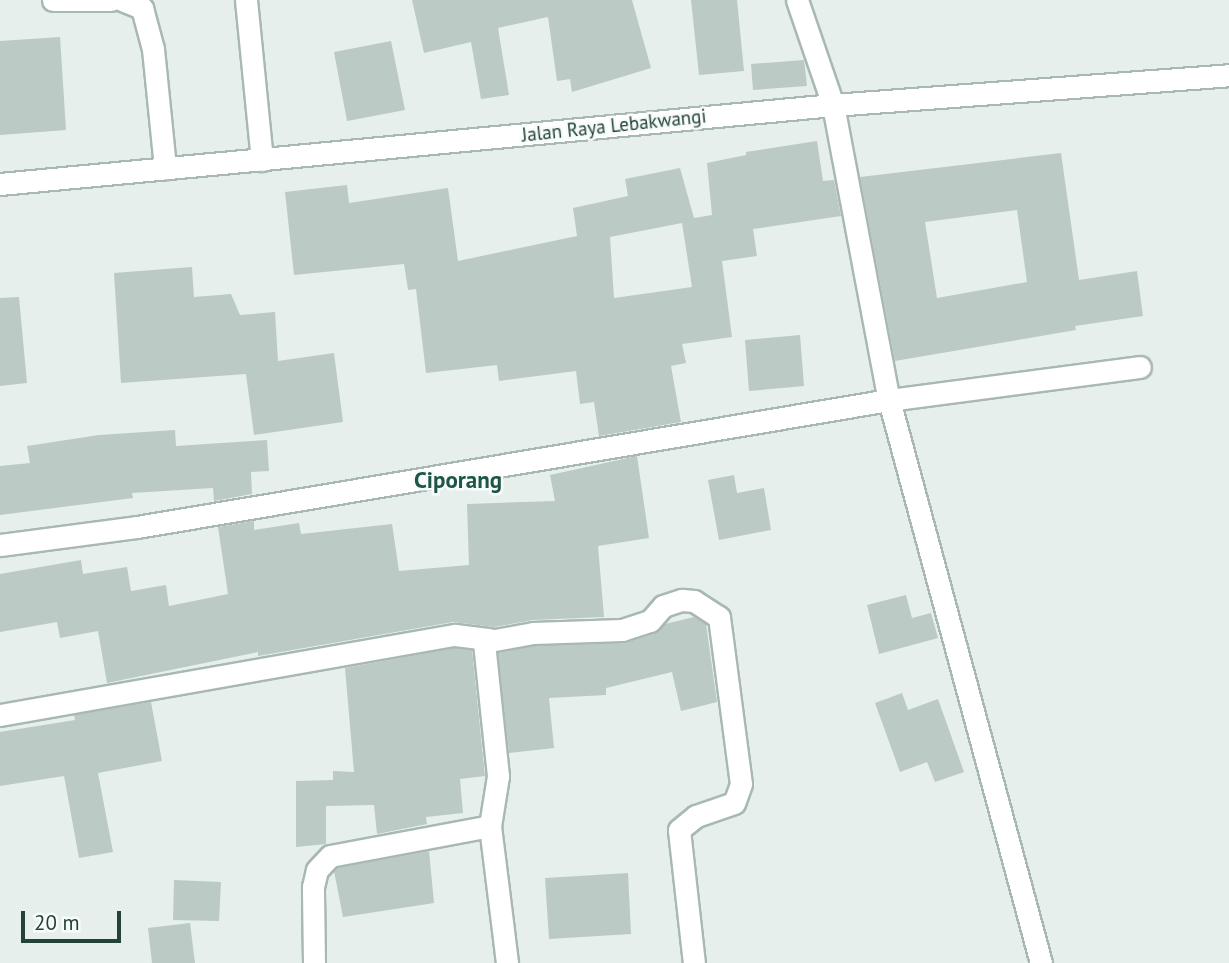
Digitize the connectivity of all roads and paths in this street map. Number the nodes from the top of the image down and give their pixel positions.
1 (53, 0) edge
2 (111, 0) edge
3 (122, 0) edge
4 (246, 0) edge
5 (797, 0) edge
6 (1229, 75) edge
7 (833, 104) junction
8 (262, 160) junction
9 (165, 168) junction
10 (0, 184) edge
11 (1140, 367) dead end
12 (889, 400) junction
13 (0, 545) edge
14 (490, 639) junction
15 (0, 715) edge
16 (490, 827) junction
17 (314, 963) edge
18 (507, 963) edge
19 (694, 963) edge
20 (1041, 963) edge

1 - 2 street
3 - 9 street
4 - 8 street
5 - 7 street
6 - 7 street, Jalan Raya Lebakwangi
7 - 8 street, Jalan Raya Lebakwangi
7 - 12 street
8 - 9 street, Jalan Raya Lebakwangi
9 - 10 street, Jalan Raya Lebakwangi
11 - 12 street
12 - 13 street
12 - 20 street
14 - 15 street
14 - 16 street
14 - 19 street
16 - 17 street
16 - 18 street

